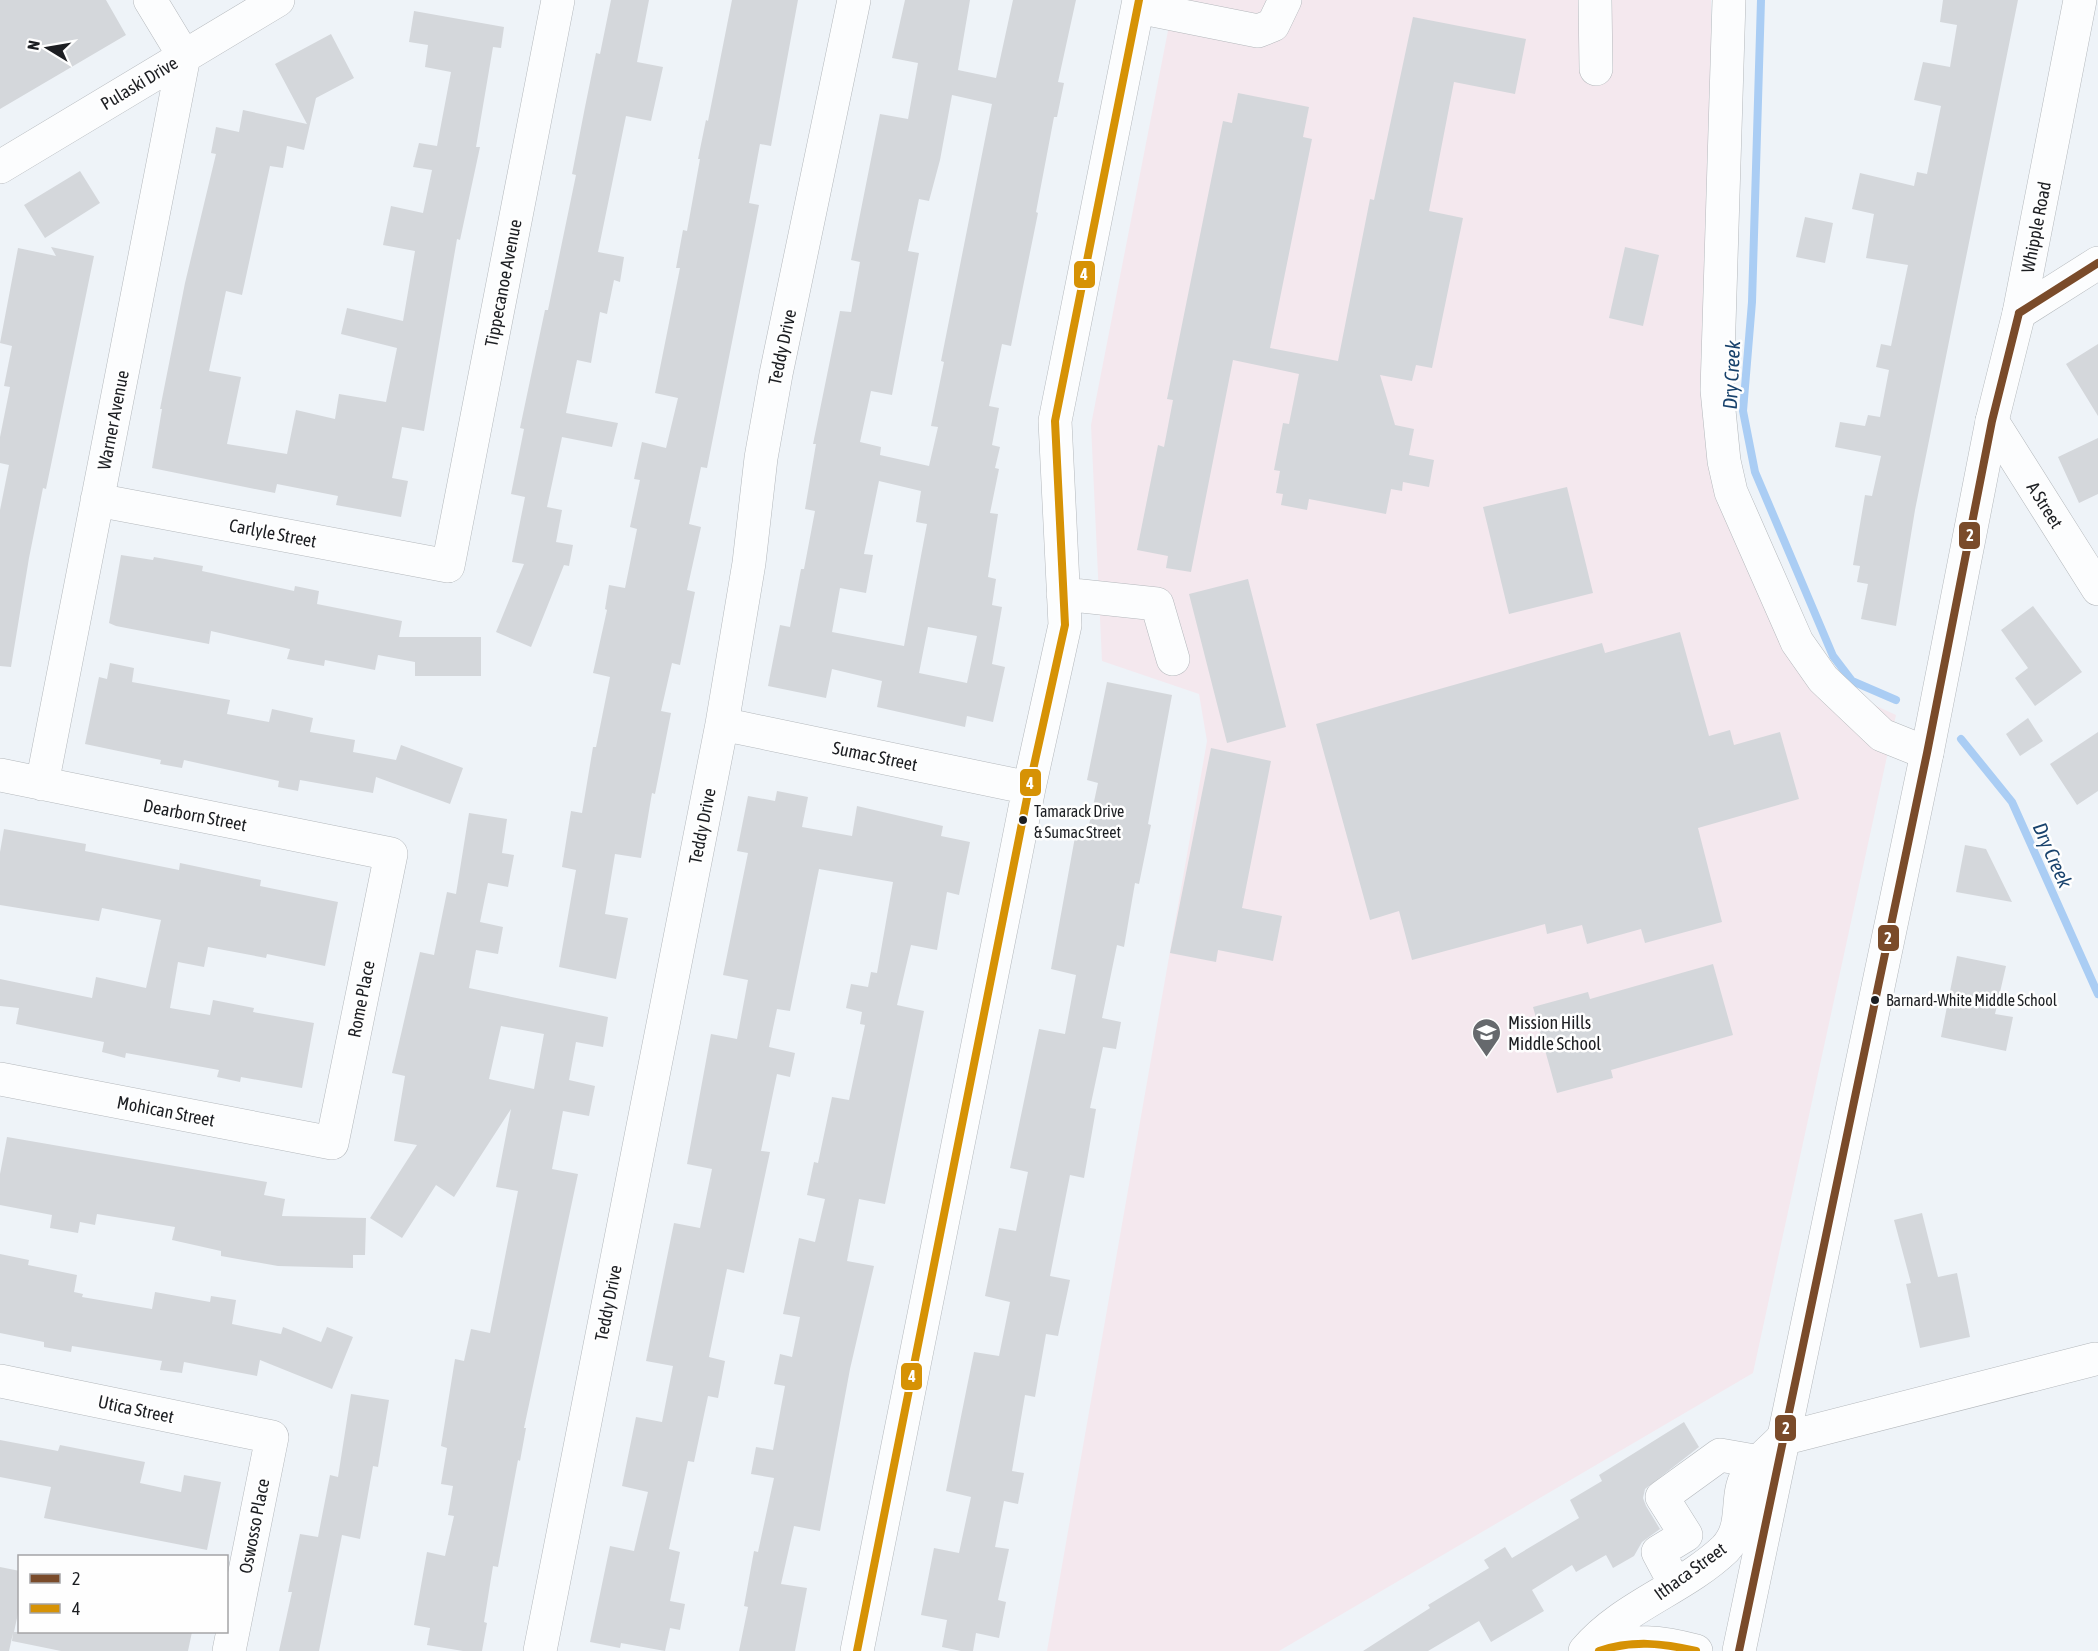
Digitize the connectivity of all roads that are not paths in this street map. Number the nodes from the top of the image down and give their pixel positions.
1 (150, 0) edge
2 (278, 0) edge
3 (558, 0) edge
4 (854, 0) edge
5 (1285, 0) edge
6 (1595, 0) edge
7 (1729, 0) edge
8 (2080, 0) edge
9 (1138, 3) edge
10 (184, 56) junction
11 (1596, 69) dead end
12 (0, 167) edge
13 (2098, 263) edge
14 (2019, 313) junction
15 (1992, 421) junction
16 (97, 500) junction
17 (448, 566) joint
18 (2098, 589) edge
19 (1063, 594) junction
20 (1173, 659) dead end
21 (722, 724) junction
22 (1927, 753) junction
23 (0, 775) edge
24 (42, 784) junction
25 (1029, 788) junction
26 (390, 854) joint
27 (0, 1079) edge
28 (332, 1143) joint
29 (2095, 1359) dead end
30 (0, 1381) edge
31 (272, 1437) joint
32 (1771, 1451) junction
33 (1675, 1584) junction
34 (229, 1651) edge
35 (540, 1651) edge
36 (857, 1651) edge
37 (1585, 1651) edge
38 (1599, 1651) edge
39 (1696, 1651) edge
40 (1739, 1651) edge

1 - 10 street
2 - 10 street, Pulaski Drive
3 - 17 street, Tippecanoe Avenue
4 - 21 street, Teddy Drive
5 - 9 street
6 - 11 street
7 - 22 street
8 - 14 street, Whipple Road
9 - 19 street
10 - 12 street, Pulaski Drive
10 - 16 street, Warner Avenue
13 - 14 street
14 - 15 street, Whipple Road
15 - 18 street, A Street
15 - 22 street, Whipple Road
16 - 17 street, Carlyle Street
16 - 24 street, Warner Avenue
19 - 20 street
19 - 25 street
21 - 25 street, Sumac Street
21 - 35 street, Teddy Drive
22 - 32 street, Whipple Road
23 - 24 street, Dearborn Street
24 - 26 street, Dearborn Street
25 - 36 street
26 - 28 street, Rome Place
27 - 28 street, Mohican Street
29 - 32 street
30 - 31 street, Utica Street
31 - 34 street, Oswosso Place
32 - 33 street, Ithaca Street
32 - 33 street
32 - 40 street, Whipple Road
33 - 37 street, Ithaca Street
38 - 39 street

